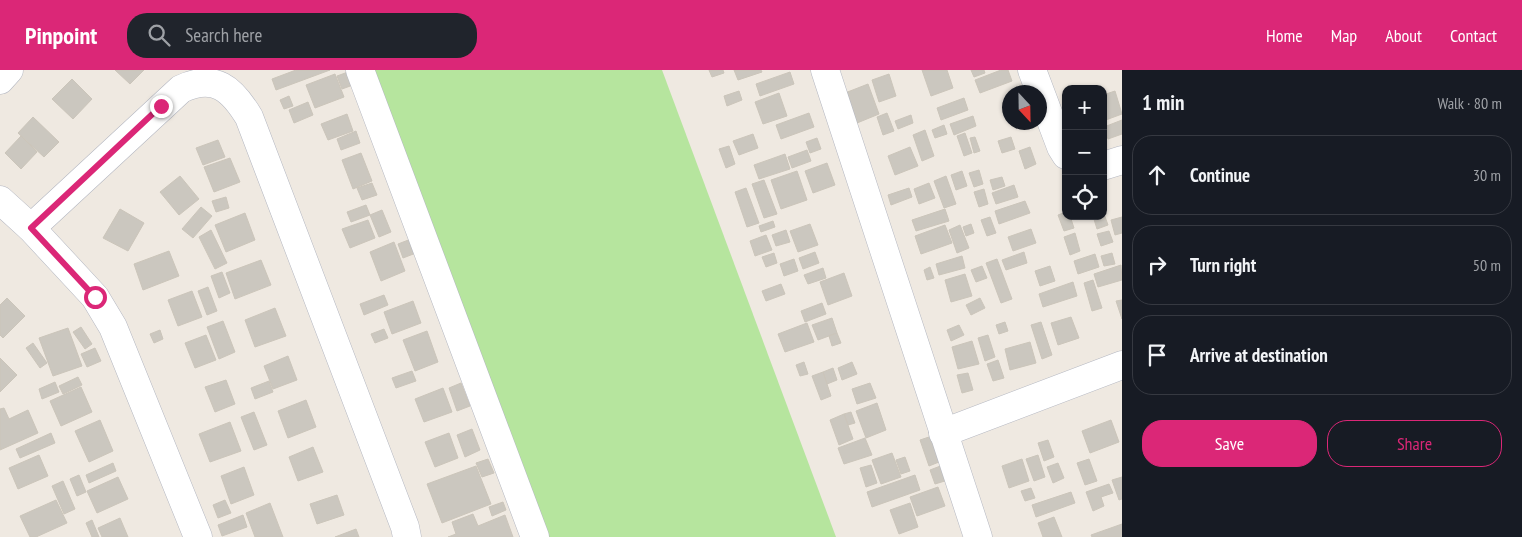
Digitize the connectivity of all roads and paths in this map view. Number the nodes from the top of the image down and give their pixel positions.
1 (10, 70) edge
2 (360, 70) edge
3 (825, 70) edge
4 (1032, 70) edge
5 (0, 80) edge
6 (1062, 149) edge
7 (1122, 160) edge
8 (1107, 165) edge
9 (0, 200) edge
10 (31, 228) junction
11 (1122, 365) edge
12 (943, 433) junction
13 (198, 537) edge
14 (407, 537) edge
15 (534, 537) edge
16 (978, 537) edge

1 - 5 street
2 - 15 street
3 - 12 street
4 - 6 street
7 - 8 street
9 - 10 street
10 - 13 street
10 - 14 street
11 - 12 street
12 - 16 street

